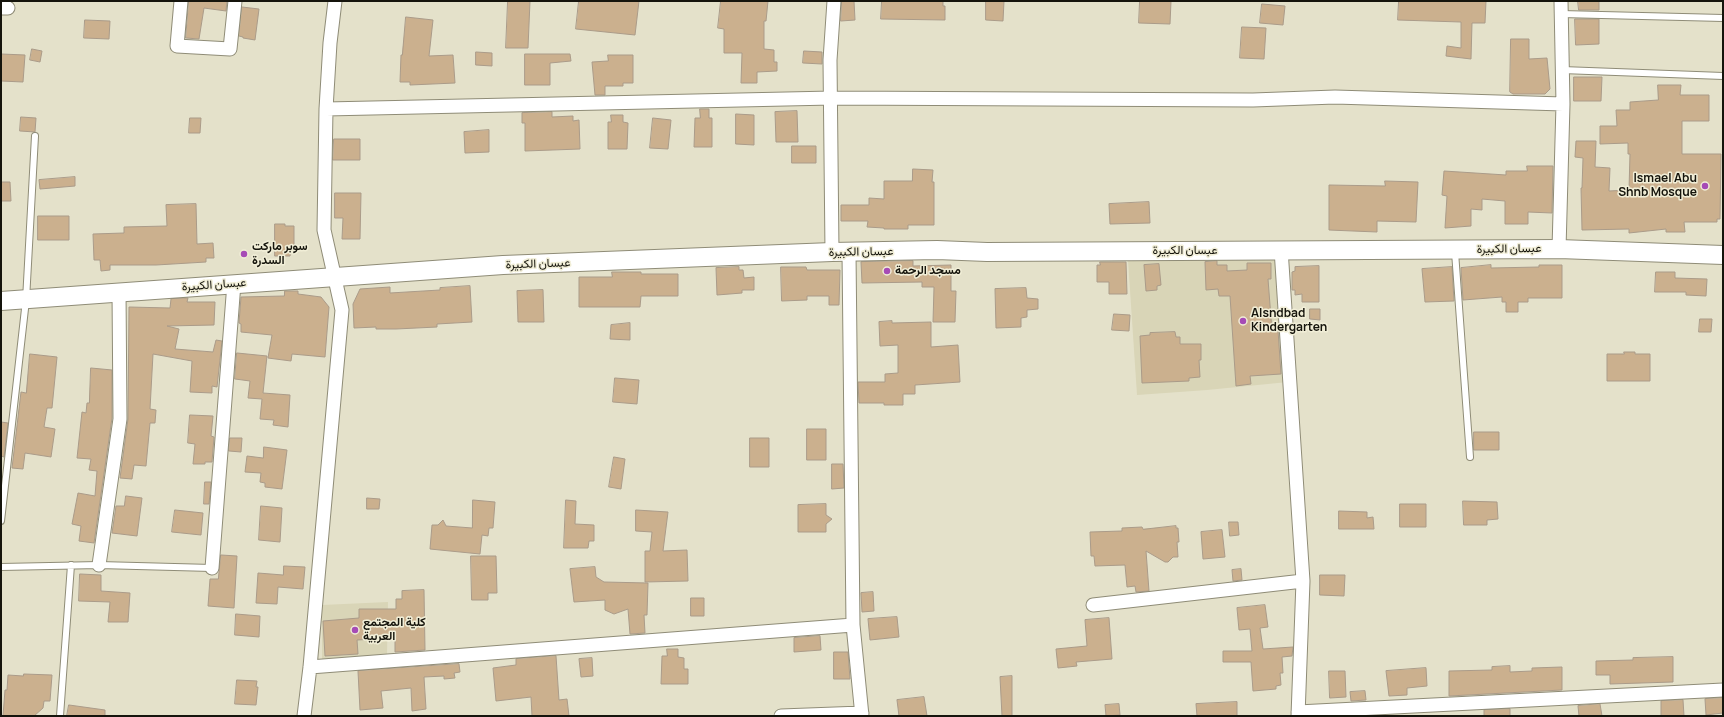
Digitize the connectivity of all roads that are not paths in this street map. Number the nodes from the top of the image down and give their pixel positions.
1 (181, 1) edge
2 (235, 1) edge
3 (335, 1) edge
4 (834, 1) edge
5 (1561, 1) edge
6 (1561, 14) junction
7 (1723, 18) edge
8 (1562, 70) junction
9 (1723, 76) edge
10 (832, 98) junction
11 (1562, 104) junction
12 (326, 109) junction
13 (35, 136) dead end
14 (1281, 249) junction
15 (1559, 249) junction
16 (1455, 250) junction
17 (841, 253) junction
18 (1723, 255) edge
19 (335, 277) junction
20 (234, 283) junction
21 (120, 291) junction
22 (26, 300) junction
23 (1, 301) edge
24 (1470, 457) dead end
25 (1, 521) edge
26 (99, 564) junction
27 (71, 565) junction
28 (1, 567) edge
29 (212, 568) joint
30 (1303, 581) junction
31 (1093, 604) dead end
32 (853, 625) junction
33 (310, 666) junction
34 (1723, 690) edge
35 (862, 714) edge
36 (1298, 714) edge
37 (60, 716) edge
38 (304, 716) edge
39 (781, 716) edge

1 - 2 street
3 - 12 street
4 - 10 street
5 - 6 street
6 - 7 lane
6 - 8 street
8 - 9 lane
8 - 11 street
10 - 11 street
10 - 12 street
10 - 17 street
11 - 15 street
12 - 19 street
13 - 22 lane
14 - 16 main road, عبسان الكبيرة
14 - 17 main road, عبسان الكبيرة
14 - 30 street
15 - 16 main road, عبسان الكبيرة
15 - 18 main road, عبسان الكبيرة
16 - 24 lane
17 - 19 main road, عبسان الكبيرة
17 - 32 street
19 - 20 main road, عبسان الكبيرة
19 - 33 street
20 - 21 main road, عبسان الكبيرة
20 - 29 street
21 - 22 main road, عبسان الكبيرة
21 - 26 street
22 - 23 main road, عبسان الكبيرة
22 - 25 lane
26 - 27 lane
26 - 29 lane
27 - 28 lane
27 - 37 lane
30 - 31 street
30 - 36 street
32 - 33 street
32 - 35 street
33 - 38 street
34 - 36 street
35 - 39 street

